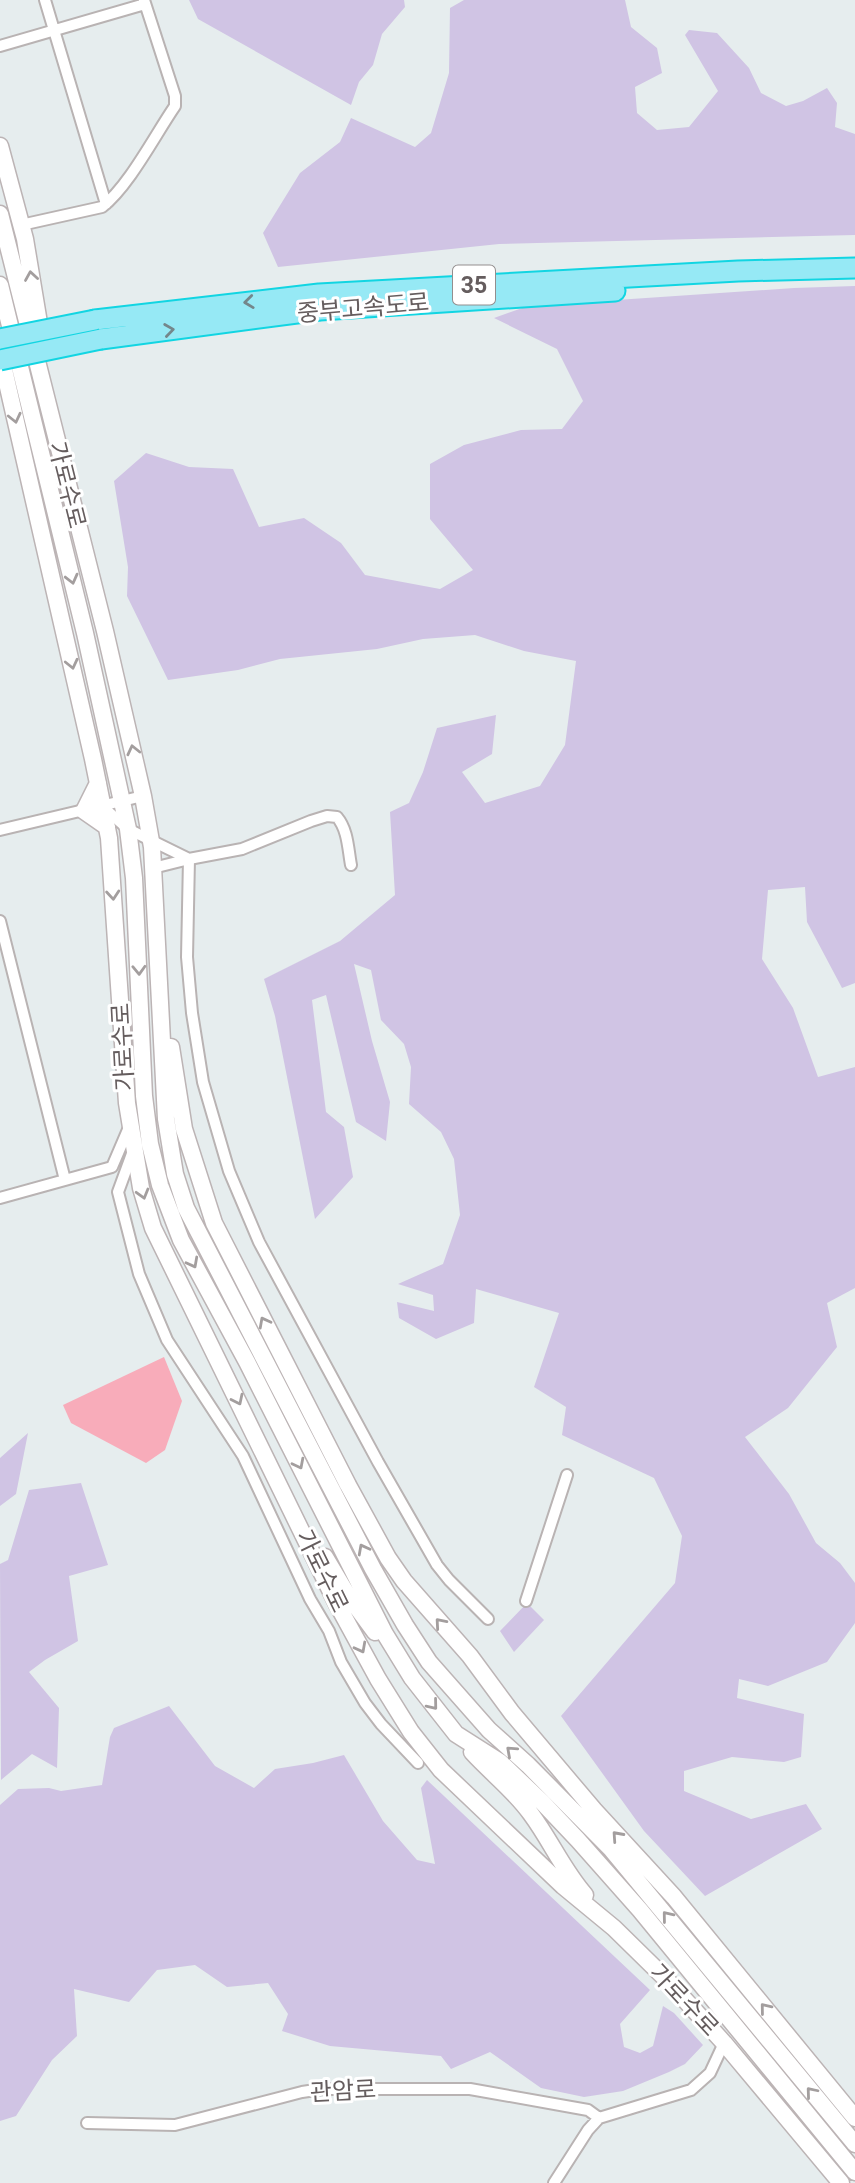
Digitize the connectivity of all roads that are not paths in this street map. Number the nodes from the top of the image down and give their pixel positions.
1 (45, 0) edge
2 (145, 2) edge
3 (54, 30) junction
4 (0, 46) edge
5 (0, 146) edge
6 (106, 204) junction
7 (0, 214) edge
8 (21, 225) junction
9 (855, 268) edge
10 (855, 279) edge
11 (0, 285) edge
12 (98, 330) junction
13 (0, 339) edge
14 (1, 360) edge
15 (56, 440) junction
16 (98, 783) junction
17 (143, 796) junction
18 (122, 802) junction
19 (103, 807) junction
20 (84, 811) junction
21 (107, 827) junction
22 (128, 829) junction
23 (0, 830) edge
24 (151, 841) junction
25 (189, 859) junction
26 (351, 865) dead end
27 (153, 867) junction
28 (0, 922) edge
29 (157, 948) junction
30 (130, 1125) junction
31 (133, 1152) junction
32 (65, 1180) junction
33 (0, 1198) edge
34 (271, 1469) junction
35 (567, 1475) dead end
36 (526, 1601) dead end
37 (488, 1619) dead end
38 (412, 1678) junction
39 (456, 1734) junction
40 (418, 1763) dead end
41 (614, 1928) junction
42 (724, 2043) junction
43 (599, 2118) junction
44 (855, 2118) edge
45 (88, 2123) dead end
46 (855, 2144) edge
47 (855, 2172) edge
48 (555, 2183) edge
49 (841, 2183) edge

1 - 3 street
2 - 3 street
2 - 6 street
3 - 4 street
3 - 6 street
5 - 8 main road
6 - 8 street
7 - 15 main road, 가로수로
15 -> 8 main road
9 -> 12 highway, 중부고속도로 / 35
12 -> 10 highway, 중부고속도로 / 35
11 -> 18 main road, 가로수로
12 - 13 highway, 중부고속도로 / 35, bridge
12 - 14 highway, 중부고속도로 / 35, bridge
14 -> 16 main road, 가로수로
17 -> 15 main road, 가로수로
16 - 19 main road, 가로수로
16 - 20 main road
17 - 18 street
17 - 24 main road, 가로수로
18 - 19 street
18 - 22 main road, 가로수로
19 - 20 street
19 - 21 main road, 가로수로
19 - 22 street
20 - 21 main road
20 - 23 street
21 -> 30 main road, 가로수로
22 - 24 street
22 -> 38 main road, 가로수로
24 - 25 street
24 - 27 main road, 가로수로
25 - 26 street
25 - 27 street
25 - 37 street
27 - 29 main road, 가로수로
28 - 32 street
44 -> 29 main road, 가로수로
46 -> 29 main road, 가로수로
30 - 31 main road, 가로수로
30 - 32 street
31 -> 34 main road, 가로수로
31 - 40 street
32 - 33 street
34 - 38 main road
34 -> 41 main road, 가로수로
35 - 36 street
38 -> 39 main road, 가로수로
39 - 41 main road
39 - 47 main road, 가로수로
41 - 42 main road, 가로수로
42 - 43 street
42 - 49 main road, 가로수로
43 - 45 street, 관암로
43 - 48 street

